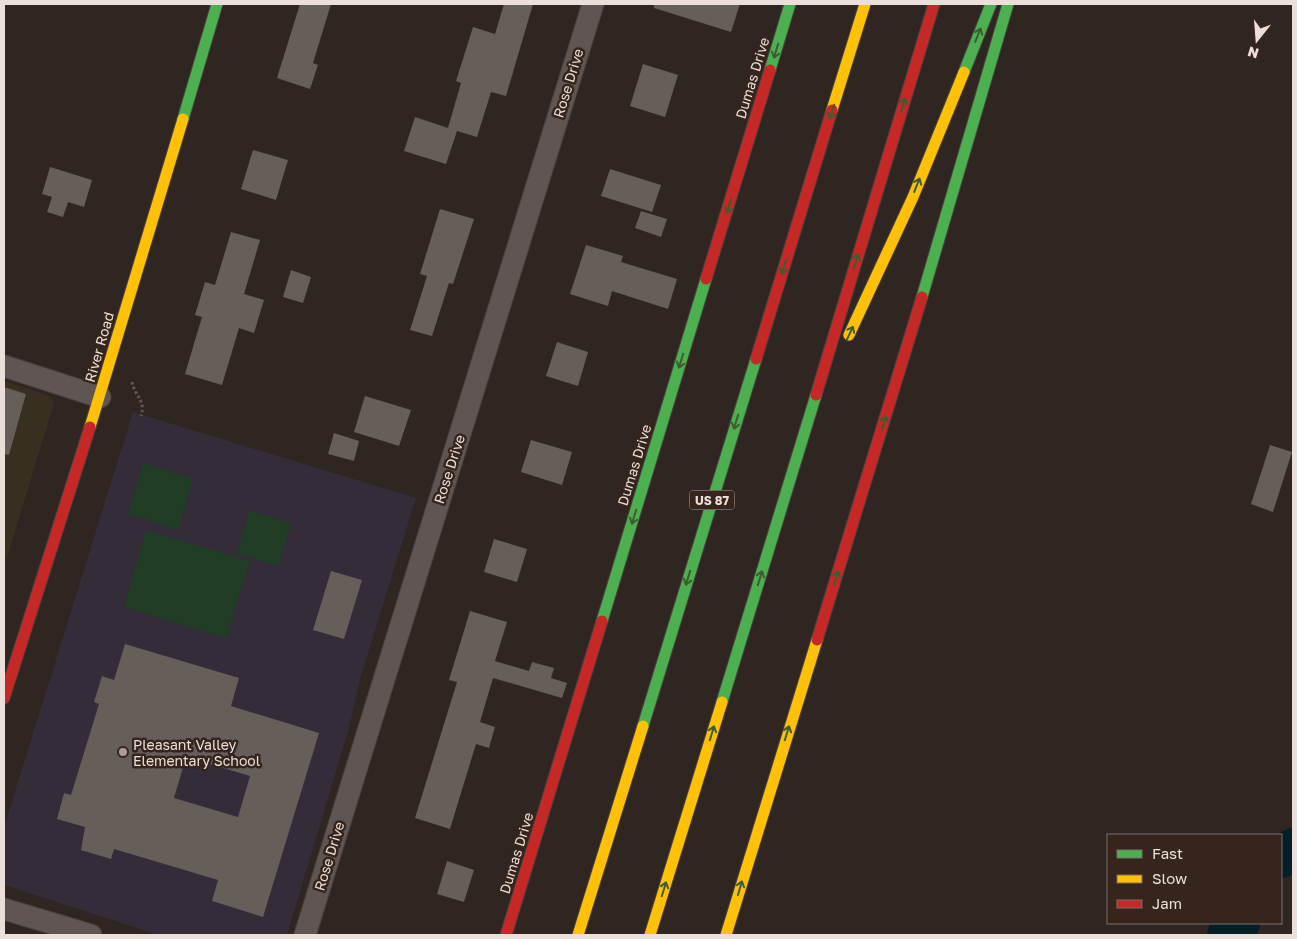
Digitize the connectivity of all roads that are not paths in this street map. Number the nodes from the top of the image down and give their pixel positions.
1 (216, 4) edge
2 (593, 4) edge
3 (790, 4) edge
4 (855, 4) edge
5 (866, 4) edge
6 (934, 4) edge
7 (991, 4) edge
8 (1008, 4) edge
9 (846, 65) junction
10 (4, 366) edge
11 (100, 397) junction
12 (807, 425) junction
13 (4, 698) edge
14 (4, 909) edge
15 (91, 935) edge
16 (305, 935) edge
17 (506, 935) edge
18 (578, 935) edge
19 (650, 935) edge
20 (726, 935) edge

1 - 11 main road, River Road
2 - 16 street, Rose Drive
3 -> 17 main road, Dumas Drive
4 - 9 main road
5 - 9 main road, US 87
12 -> 6 main road
12 -> 7 main road
20 -> 8 main road
9 -> 18 main road, US 87
10 - 11 street
11 - 13 main road, River Road
19 -> 12 main road
14 - 15 street

